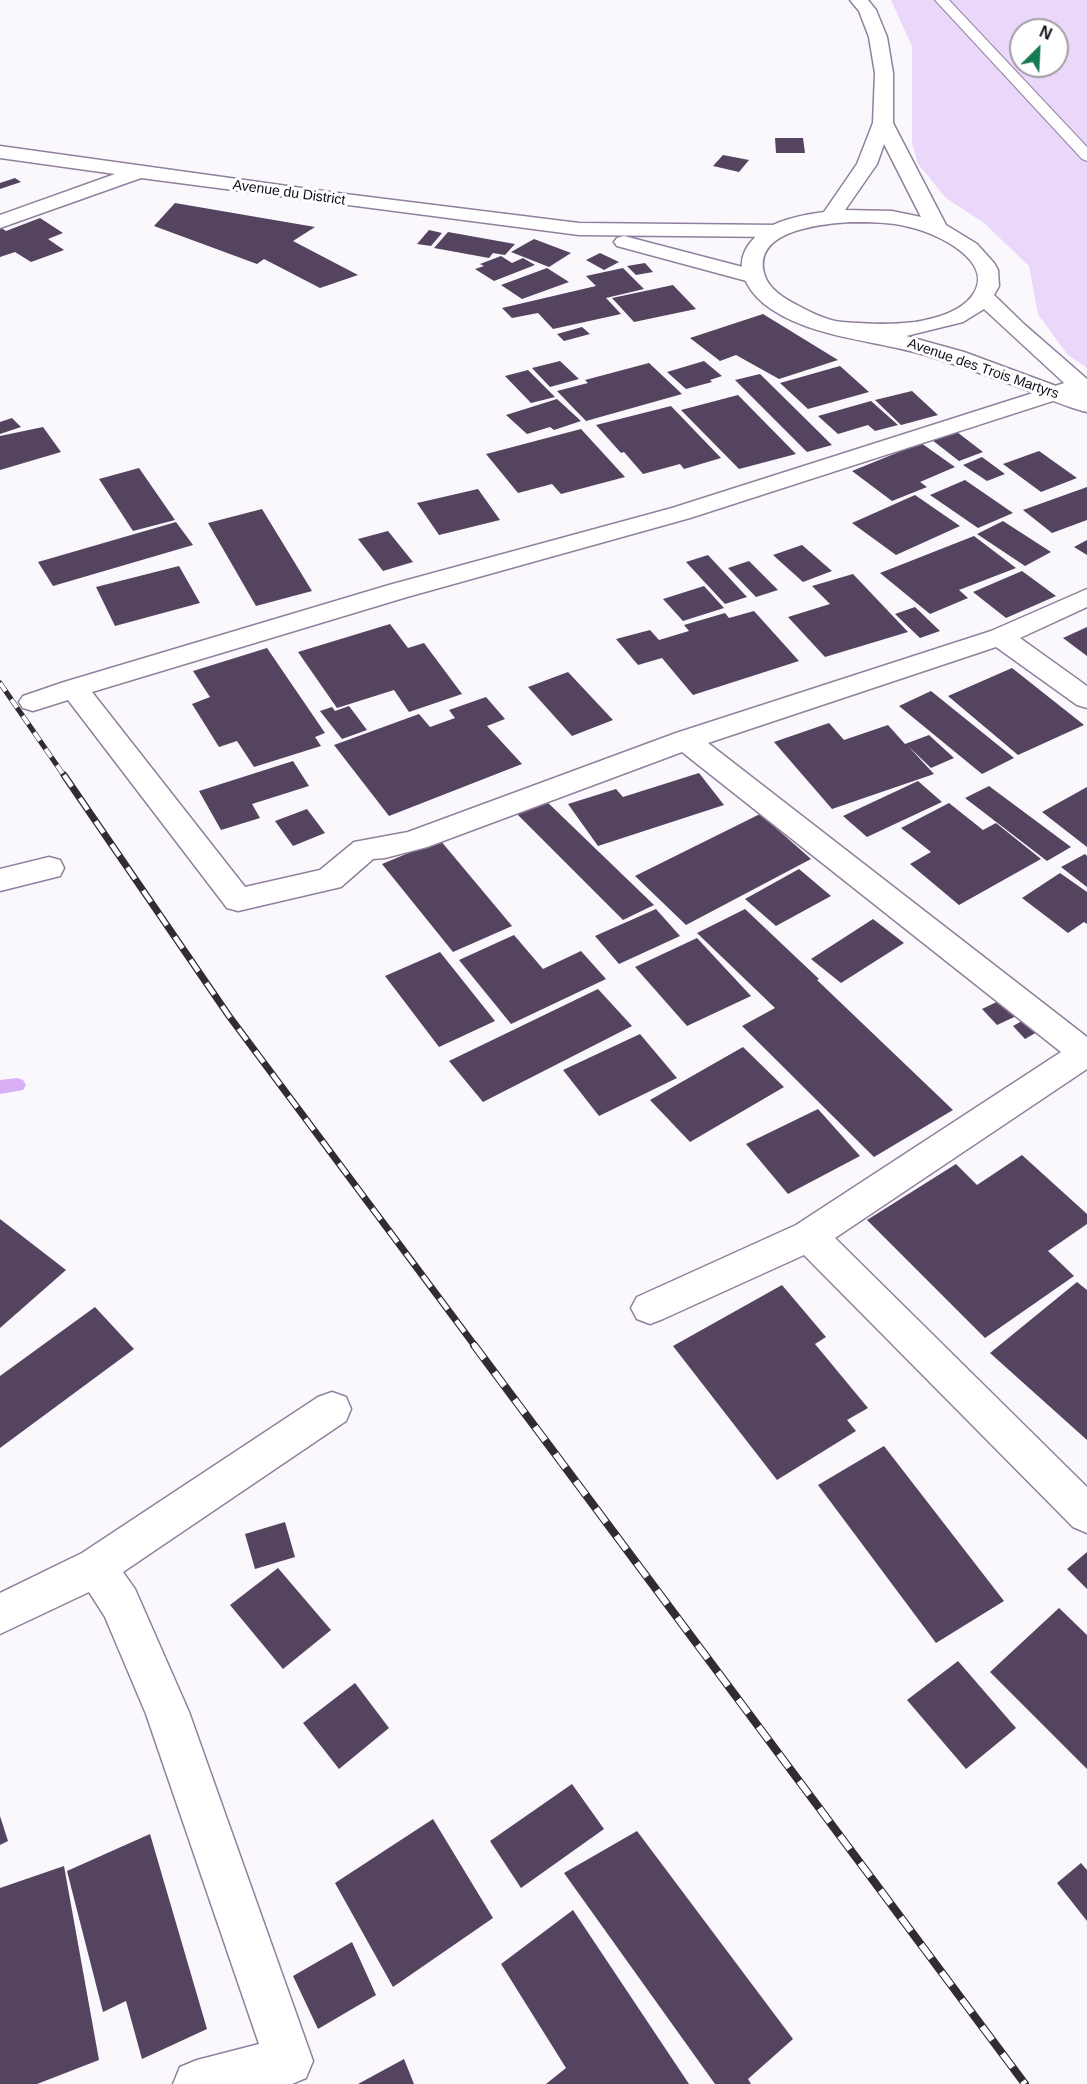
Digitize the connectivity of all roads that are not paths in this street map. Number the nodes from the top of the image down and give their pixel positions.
1 (859, 0) edge
2 (942, 0) edge
3 (883, 123) junction
4 (0, 152) edge
5 (1087, 156) edge
6 (138, 173) junction
7 (831, 216) junction
8 (0, 222) edge
9 (579, 229) junction
10 (939, 230) junction
11 (778, 231) junction
12 (754, 277) junction
13 (984, 297) junction
14 (844, 328) junction
15 (1054, 393) junction
16 (1085, 394) edge
17 (1087, 597) edge
18 (1000, 637) junction
19 (74, 688) junction
20 (1087, 699) edge
21 (33, 702) dead end
22 (686, 740) junction
23 (49, 867) dead end
24 (0, 880) edge
25 (1086, 1053) edge
26 (809, 1236) junction
27 (650, 1308) dead end
28 (332, 1409) dead end
29 (1087, 1514) edge
30 (96, 1567) junction
31 (0, 1614) edge
32 (197, 2084) edge

1 - 3 street
2 - 5 lane
3 - 7 street
3 - 10 street
4 - 6 street, Avenue du District
6 - 8 street
6 - 9 street, Avenue du District
7 - 10 street
7 - 11 street
9 - 11 street, Avenue du District
9 - 12 street, Avenue du District
10 - 13 street
11 - 12 street
12 - 14 street
13 - 14 street
13 - 16 street, Avenue des Trois Martyrs
14 - 15 street, Avenue des Trois Martyrs
15 - 16 street
15 - 19 street
17 - 18 street
18 - 20 street
18 - 22 street
19 - 21 street
19 - 22 street
22 - 25 street
23 - 24 street
25 - 26 street
26 - 27 street
26 - 29 street
28 - 30 street
30 - 31 street
30 - 32 street

